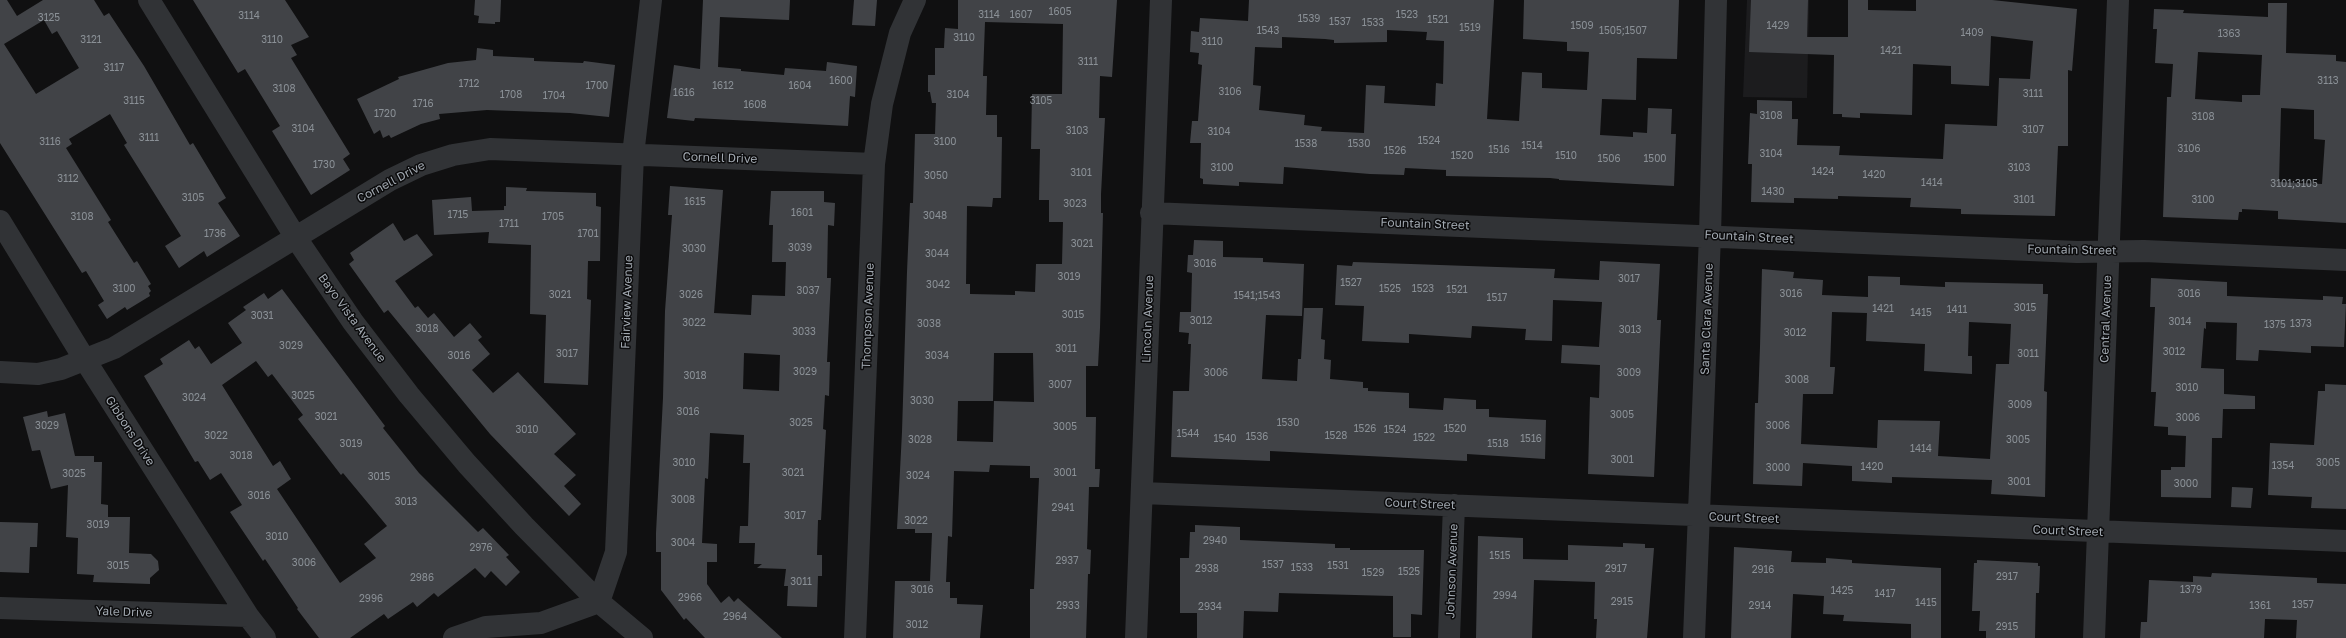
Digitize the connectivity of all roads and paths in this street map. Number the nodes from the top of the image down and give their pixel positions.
1 (149, 0) edge
2 (651, 0) edge
3 (915, 0) edge
4 (1161, 0) edge
5 (1716, 0) edge
6 (2118, 0) edge
7 (633, 155) junction
8 (874, 164) junction
9 (1151, 213) junction
10 (0, 221) edge
11 (1710, 235) junction
12 (296, 238) junction
13 (2109, 251) junction
14 (2346, 260) edge
15 (85, 360) junction
16 (0, 372) edge
17 (1142, 493) junction
18 (1454, 505) junction
19 (1699, 516) junction
20 (2097, 532) junction
21 (2346, 541) edge
22 (599, 602) junction
23 (0, 608) edge
24 (248, 616) junction
25 (265, 638) edge
26 (454, 638) edge
27 (642, 638) edge
28 (855, 638) edge
29 (1136, 638) edge
30 (1449, 638) edge
31 (1694, 638) edge
32 (2094, 638) edge

1 - 12 street, Bayo Vista Avenue
2 - 7 street, Fairview Avenue
3 - 8 street, Thompson Avenue
4 - 9 street, Lincoln Avenue
5 - 11 street, Santa Clara Avenue
6 - 13 street, Central Avenue
7 - 8 street, Cornell Drive
7 - 12 street, Cornell Drive
7 - 22 street, Fairview Avenue
8 - 28 street, Thompson Avenue
9 - 11 street, Fountain Street
9 - 17 street, Lincoln Avenue
10 - 15 street, Gibbons Drive
11 - 13 street, Fountain Street
11 - 19 street, Santa Clara Avenue
12 - 15 street, Cornell Drive
12 - 22 street, Bayo Vista Avenue
13 - 14 street, Fountain Street
13 - 20 street, Central Avenue
15 - 16 street, Cornell Drive
15 - 24 street, Gibbons Drive
17 - 18 street, Court Street
17 - 29 street, Lincoln Avenue
18 - 19 street, Court Street
18 - 30 street, Johnson Avenue
19 - 20 street, Court Street
19 - 31 street, Santa Clara Avenue
20 - 21 street, Court Street
20 - 32 street, Central Avenue
22 - 26 street
22 - 27 street, Bayo Vista Avenue
23 - 24 street, Yale Drive
24 - 25 street, Gibbons Drive

